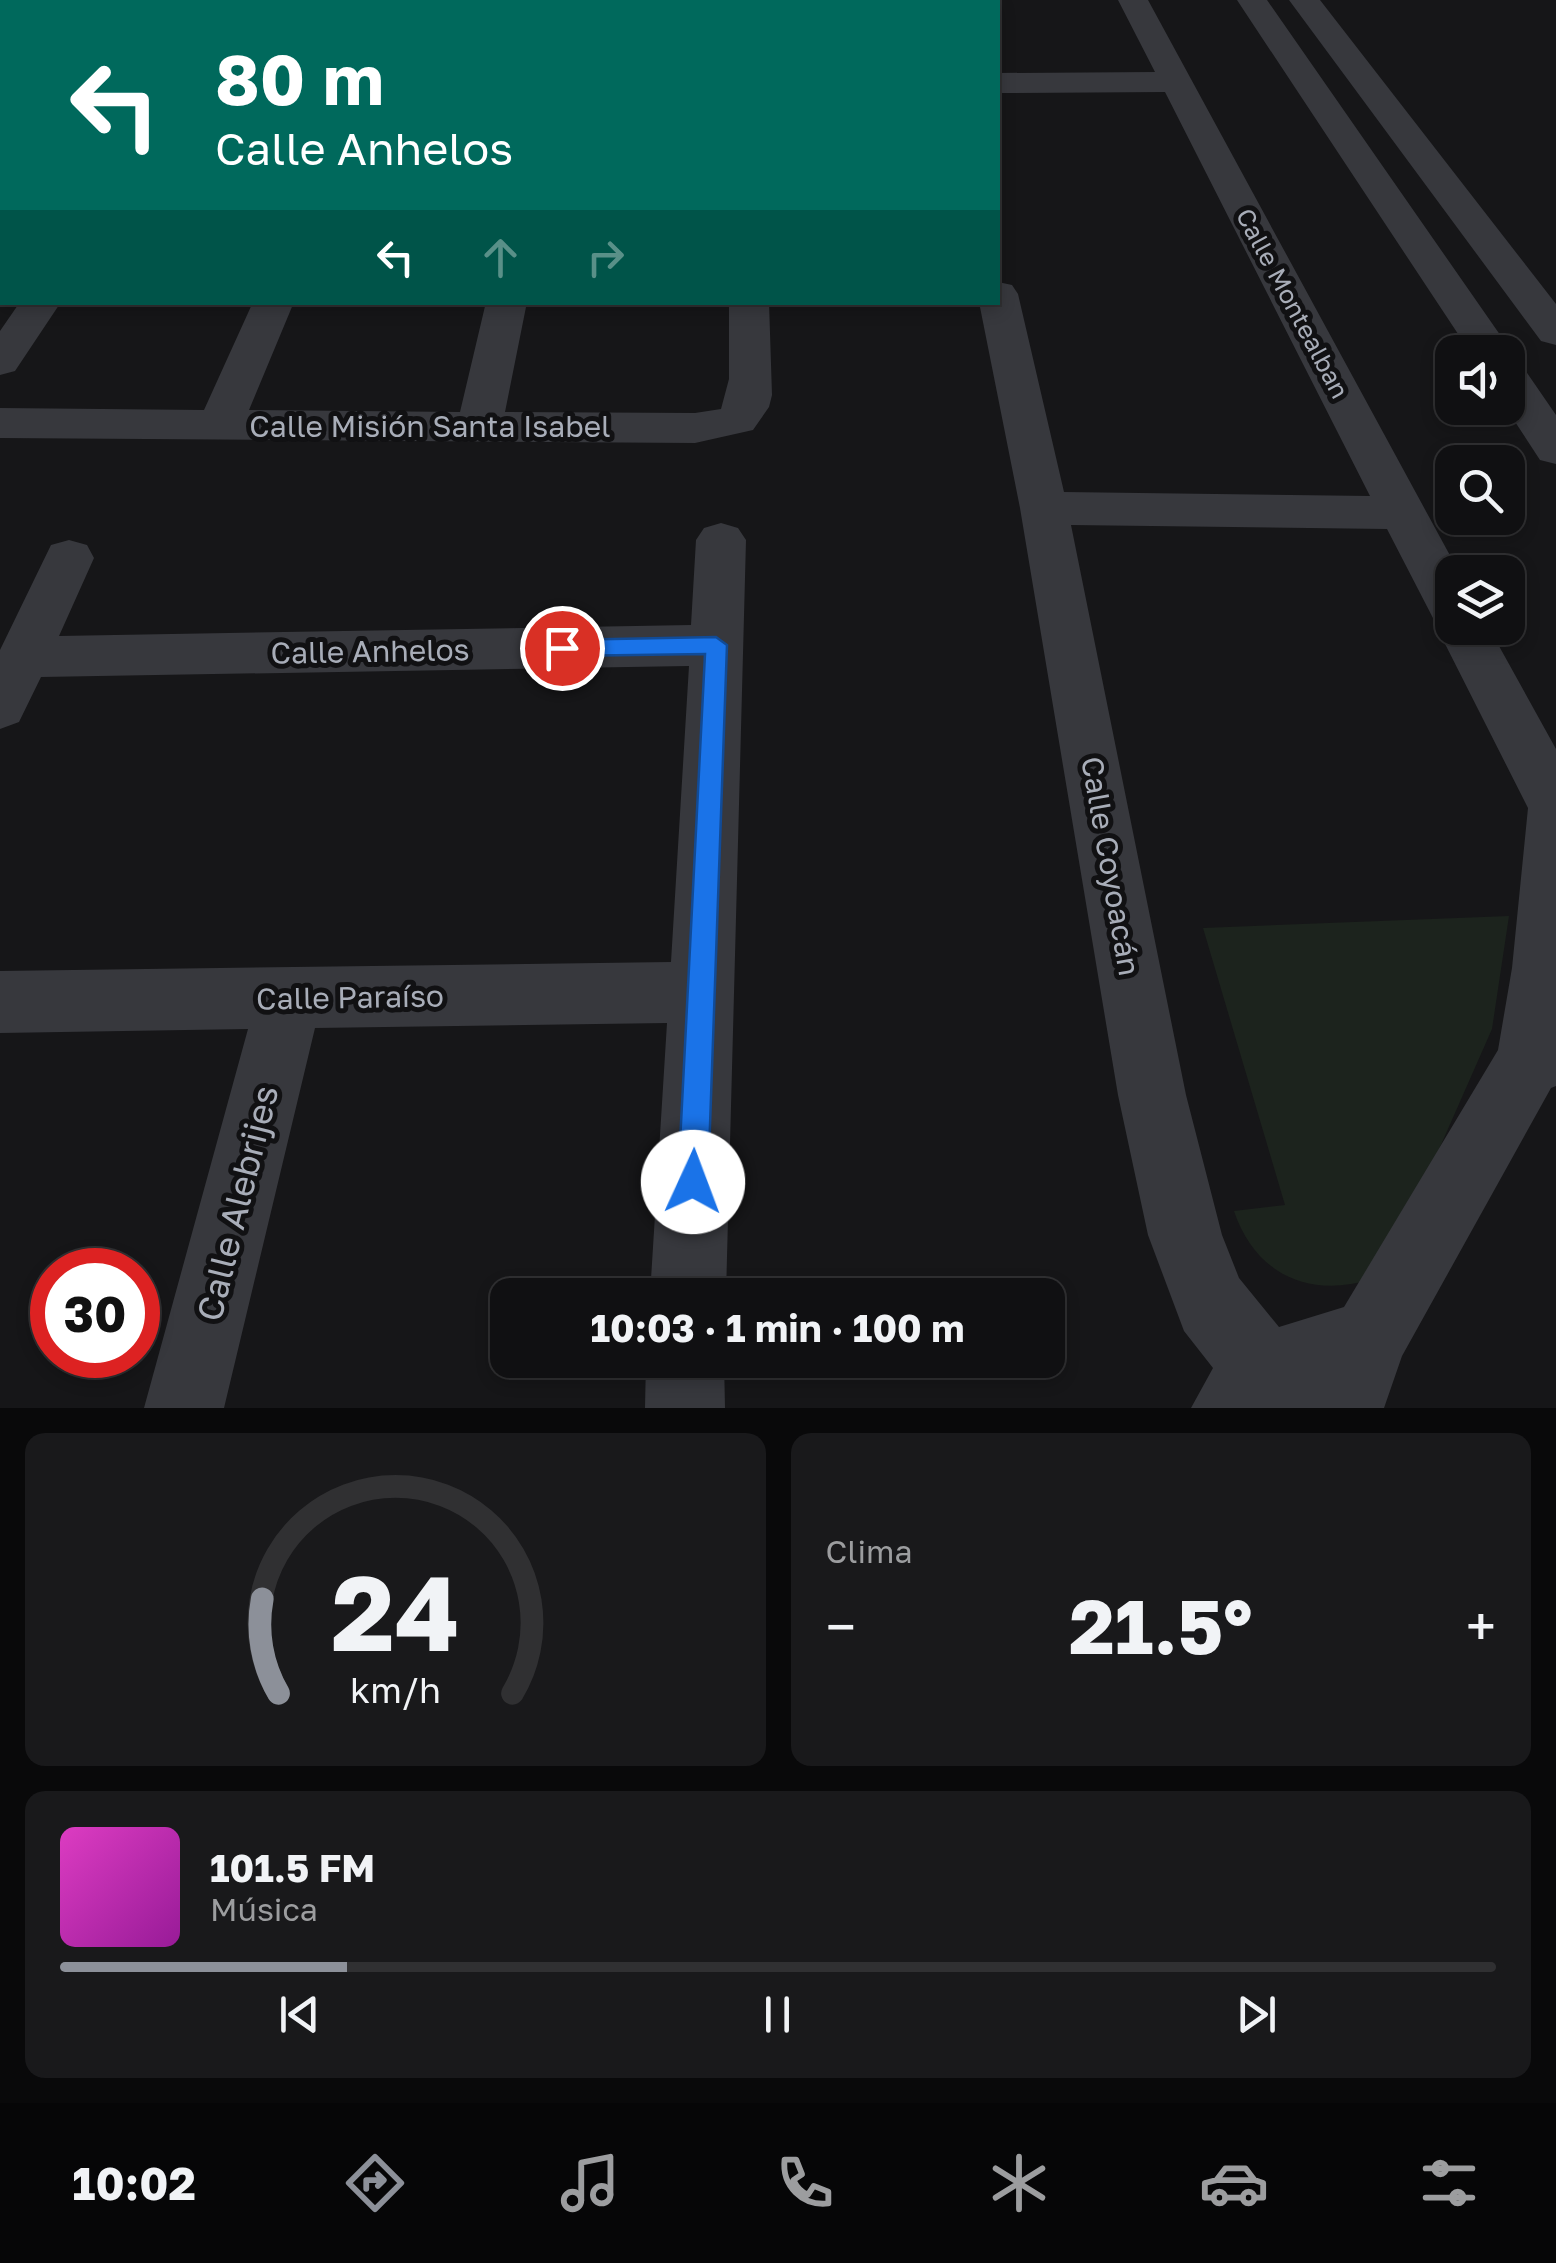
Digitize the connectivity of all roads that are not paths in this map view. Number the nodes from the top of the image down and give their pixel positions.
1 (1134, 0) edge
2 (1252, 0) edge
3 (1304, 0) edge
4 (1177, 82) junction
5 (1000, 83) edge
6 (1000, 303) edge
7 (40, 305) edge
8 (273, 305) edge
9 (506, 305) edge
10 (749, 305) edge
11 (1556, 332) edge
12 (1479, 335) edge
13 (0, 362) edge
14 (1525, 402) edge
15 (0, 424) edge
16 (220, 425) junction
17 (478, 426) junction
18 (1556, 449) edge
19 (1044, 508) junction
20 (1403, 513) junction
21 (721, 540) dead end
22 (69, 558) dead end
23 (1435, 574) edge
24 (716, 645) junction
25 (1472, 645) edge
26 (23, 658) junction
27 (0, 707) edge
28 (1556, 807) edge
29 (700, 992) junction
30 (289, 998) junction
31 (0, 1002) edge
32 (1543, 1056) edge
33 (689, 1278) edge
34 (1369, 1338) junction
35 (686, 1378) edge
36 (1262, 1396) edge
37 (184, 1408) edge
38 (685, 1408) edge
39 (1344, 1408) edge

1 - 4 street, Calle Montealban
2 - 12 street
3 - 11 street
4 - 5 street
4 - 20 street, Calle Montealban
6 - 19 street, Calle Coyoacán
7 - 13 street
8 - 16 street
9 - 17 street
10 - 17 street, Calle Misión Santa Isabel
14 - 18 street
15 - 16 street, Calle Misión Santa Isabel
16 - 17 street, Calle Misión Santa Isabel
19 - 20 street
19 - 36 street, Calle Coyoacán
20 - 23 street, Calle Montealban
21 - 24 street
22 - 26 street
24 - 26 street, Calle Anhelos
24 - 29 street
25 - 28 street
26 - 27 street
28 - 32 street
29 - 30 street, Calle Paraíso
29 - 33 street
30 - 31 street, Calle Paraíso
30 - 37 street, Calle Alebrijes
32 - 34 street
34 - 36 street
34 - 39 street
35 - 38 street

